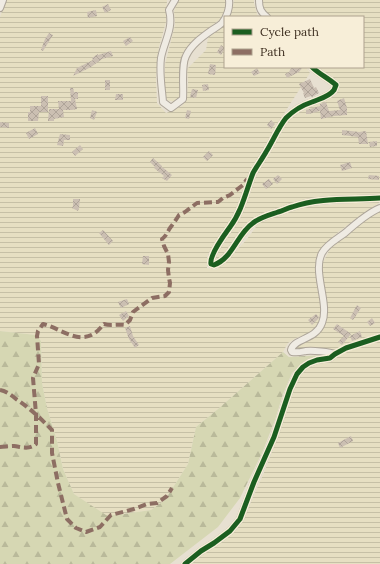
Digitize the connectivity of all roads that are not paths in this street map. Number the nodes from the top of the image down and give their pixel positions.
1 (3, 0) edge
2 (175, 0) edge
3 (229, 0) edge
4 (259, 0) edge
5 (0, 8) edge
6 (225, 16) edge
7 (266, 16) edge
8 (224, 19) edge
9 (313, 68) edge
10 (380, 198) edge
11 (380, 208) edge
12 (380, 337) edge
13 (335, 354) junction
14 (185, 564) edge

1 - 5 street
2 - 8 street
3 - 6 street
4 - 7 street
9 - 10 street
11 - 13 street
12 - 13 street
13 - 14 street

